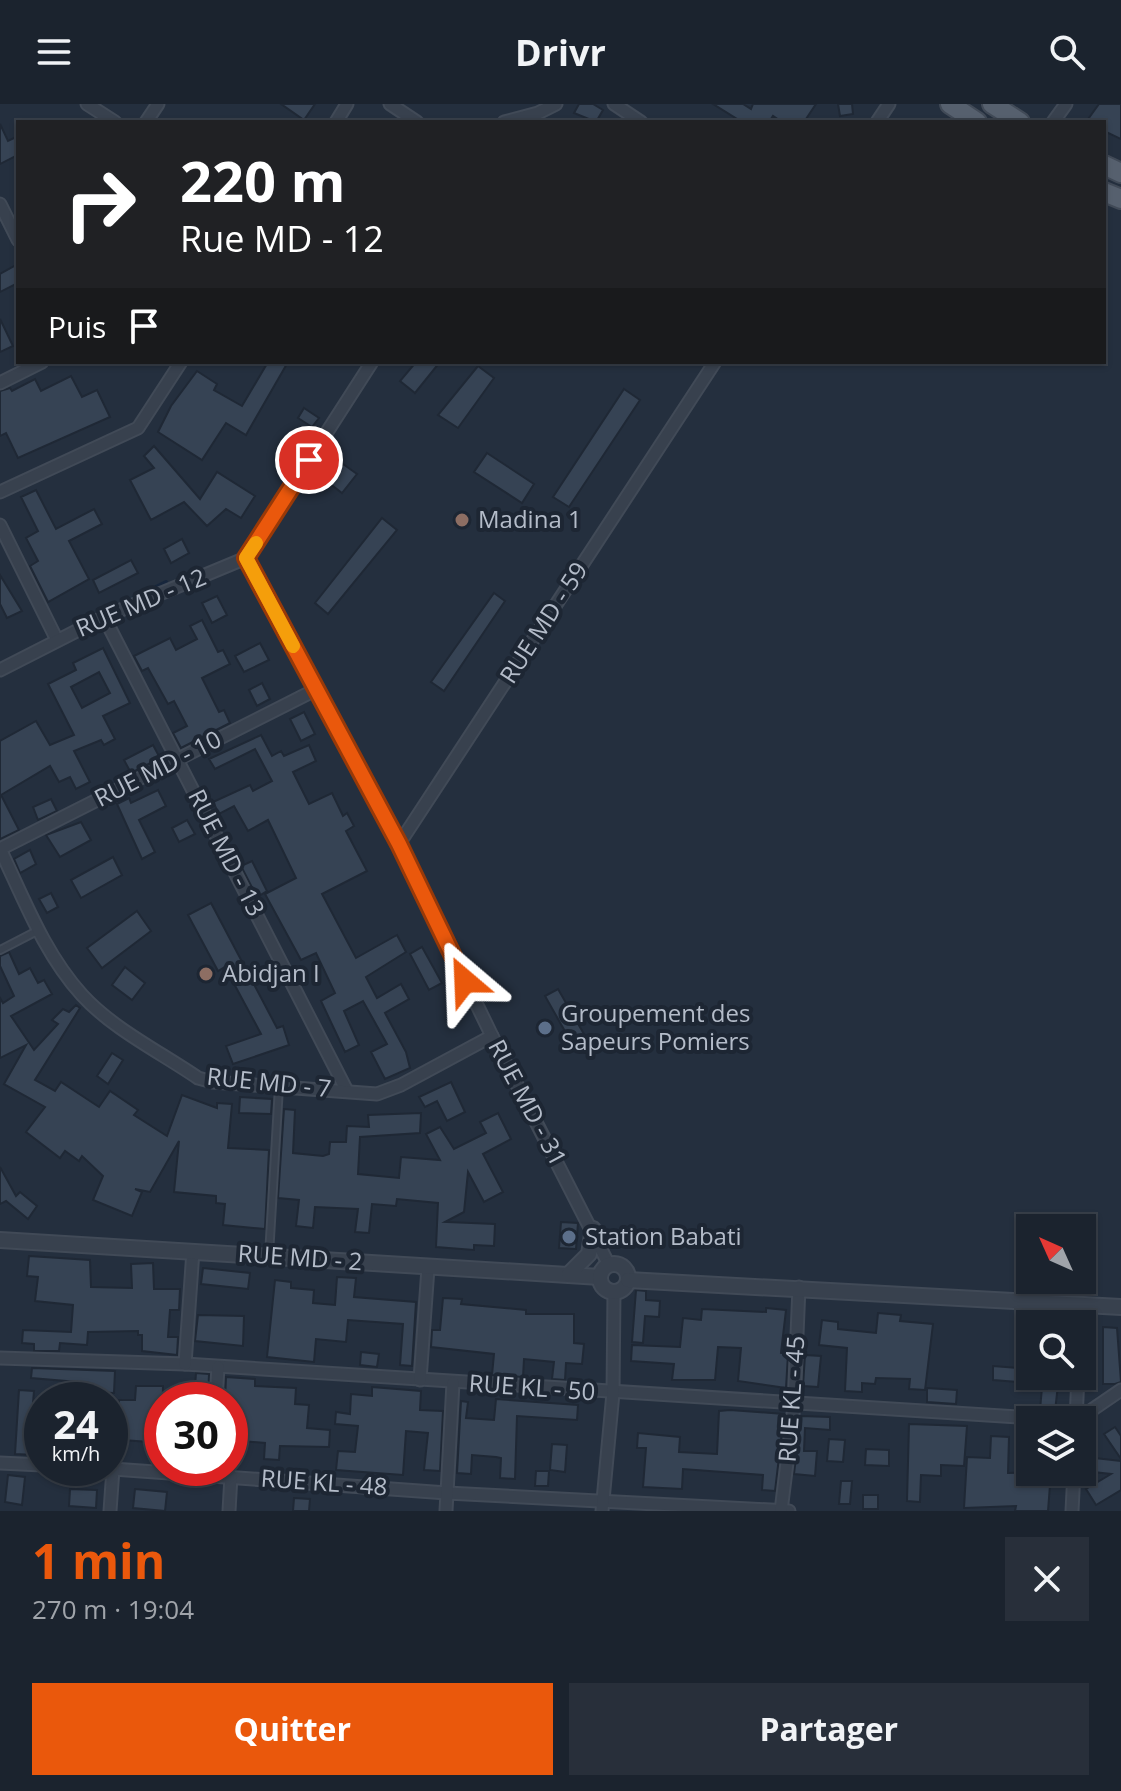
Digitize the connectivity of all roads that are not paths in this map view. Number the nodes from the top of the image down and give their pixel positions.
1 (87, 104) edge
2 (390, 104) edge
3 (556, 104) edge
4 (614, 104) edge
5 (950, 104) edge
6 (992, 104) edge
7 (112, 120) edge
8 (414, 120) edge
9 (513, 120) edge
10 (638, 120) edge
11 (974, 120) edge
12 (1017, 120) edge
13 (0, 204) edge
14 (16, 236) edge
15 (38, 364) edge
16 (180, 364) edge
17 (371, 364) edge
18 (712, 366) edge
19 (0, 383) edge
20 (0, 492) edge
21 (0, 525) edge
22 (246, 558) junction
23 (104, 617) junction
24 (57, 640) junction
25 (0, 670) edge
26 (317, 689) junction
27 (178, 759) junction
28 (399, 844) junction
29 (0, 849) edge
30 (39, 930) junction
31 (0, 950) edge
32 (492, 1036) junction
33 (279, 1087) junction
34 (347, 1091) junction
35 (593, 1229) junction
36 (0, 1240) edge
37 (193, 1251) junction
38 (269, 1256) junction
39 (428, 1268) junction
40 (605, 1271) junction
41 (569, 1274) junction
42 (628, 1280) junction
43 (799, 1287) junction
44 (614, 1292) junction
45 (1082, 1305) junction
46 (1121, 1307) edge
47 (1082, 1310) edge
48 (0, 1358) edge
49 (185, 1364) junction
50 (218, 1367) junction
51 (420, 1380) junction
52 (217, 1382) edge
53 (453, 1383) junction
54 (1121, 1390) edge
55 (613, 1393) junction
56 (794, 1406) junction
57 (1096, 1407) edge
58 (1016, 1418) edge
59 (0, 1463) edge
60 (24, 1464) edge
61 (248, 1477) edge
62 (112, 1486) edge
63 (230, 1486) edge
64 (1073, 1486) edge
65 (447, 1493) junction
66 (602, 1506) edge
67 (110, 1511) edge
68 (229, 1511) edge
69 (446, 1511) edge
70 (782, 1511) edge
71 (789, 1511) edge
72 (1072, 1511) edge

1 - 7 street
2 - 8 street
3 - 9 street
4 - 10 street
5 - 11 main road
6 - 12 main road
13 - 14 street
15 - 19 street
16 - 20 street
17 - 22 street
18 - 28 street, RUE MD - 59
21 - 24 street
22 - 23 street, RUE MD - 12
22 - 26 street, RUE MD - 31
23 - 24 street, RUE MD - 12
23 - 27 street, RUE MD - 13
24 - 25 street, RUE MD - 12
26 - 27 street, RUE MD - 10
26 - 28 street, RUE MD - 31
27 - 29 street, RUE MD - 10
27 - 34 street, RUE MD - 13
28 - 32 street, RUE MD - 31
29 - 30 street, RUE MD - 7
30 - 31 lane
30 - 33 street, RUE MD - 7
32 - 34 street, RUE MD - 7
32 - 35 street, RUE MD - 31
33 - 34 street, RUE MD - 7
33 - 38 lane
35 - 40 street, RUE MD - 31
35 - 41 street
36 - 37 street, RUE MD - 2
37 - 38 street, RUE MD - 2
37 - 49 street
38 - 39 street, RUE MD - 2
39 - 41 street, RUE MD - 2
39 - 51 street
40 - 41 street, RUE MD - 2
40 - 42 street
40 - 44 street
42 - 43 street
42 - 44 street
43 - 45 street
43 - 56 street, RUE KL - 45
44 - 55 street
45 - 46 street
45 - 47 street
48 - 49 street, RUE KL - 50
49 - 50 street, RUE KL - 50
50 - 51 street, RUE KL - 50
50 - 52 street
51 - 53 street, RUE KL - 50
53 - 55 street, RUE KL - 50
53 - 65 street
54 - 57 street
55 - 56 street, RUE KL - 50
55 - 66 street
56 - 58 street, RUE KL - 50
56 - 70 street, RUE KL - 45
59 - 60 street
61 - 65 street, RUE KL - 48
62 - 67 street
63 - 68 street
64 - 72 street
65 - 66 street, RUE KL - 48
65 - 69 street
66 - 70 street, RUE KL - 48
70 - 71 street, RUE KL - 48

